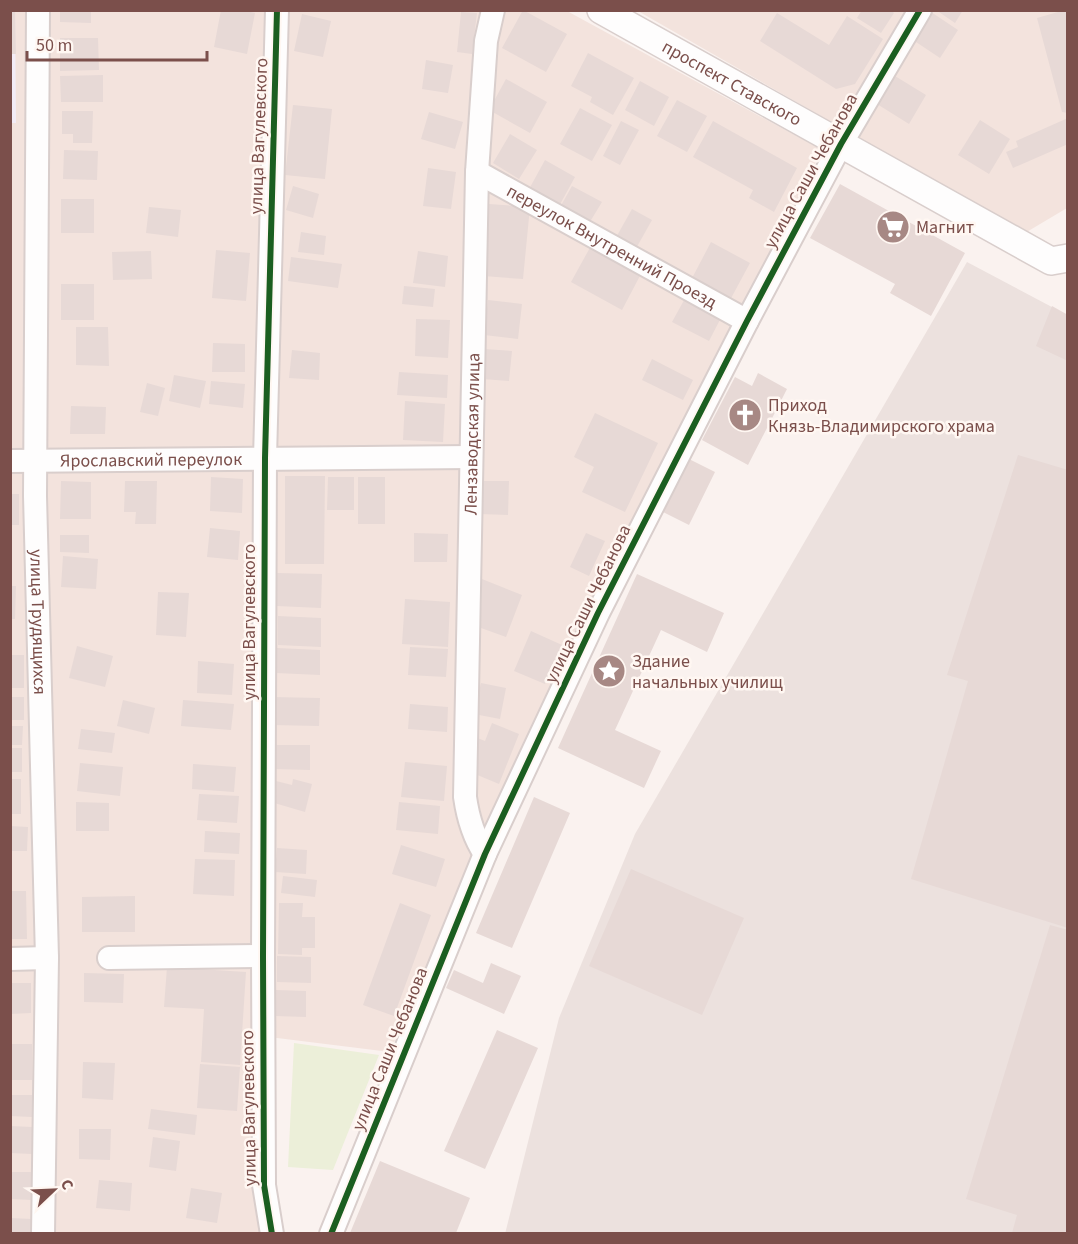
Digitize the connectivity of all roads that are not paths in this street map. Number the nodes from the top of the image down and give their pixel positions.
1 (38, 10) edge
2 (277, 10) edge
3 (493, 10) edge
4 (920, 10) edge
5 (618, 15) edge
6 (841, 144) junction
7 (477, 172) junction
8 (1059, 260) edge
9 (747, 321) junction
10 (471, 457) junction
11 (265, 458) junction
12 (35, 460) junction
13 (10, 461) edge
14 (485, 854) junction
15 (263, 956) junction
16 (47, 958) junction
17 (109, 958) dead end
18 (10, 959) edge
19 (44, 1233) edge
20 (272, 1233) edge
21 (331, 1233) edge

1 - 12 street, улица Трудящихся
2 - 11 street, улица Вагулевского
3 - 7 street, Лензаводская улица
4 - 6 street, улица Саши Чебанова
5 - 6 street, проспект Ставского
6 - 8 street, проспект Ставского
6 - 9 street, улица Саши Чебанова
7 - 9 street, переулок Внутренний Проезд
7 - 10 street, Лензаводская улица
9 - 14 street, улица Саши Чебанова
10 - 11 street, Ярославский переулок
10 - 14 street, Лензаводская улица
11 - 12 street, Ярославский переулок
11 - 15 street, улица Вагулевского
12 - 13 street, Ярославский переулок
12 - 16 street, улица Трудящихся
14 - 21 street, улица Саши Чебанова
15 - 17 street
15 - 20 street, улица Вагулевского
16 - 18 street
16 - 19 street, улица Трудящихся

